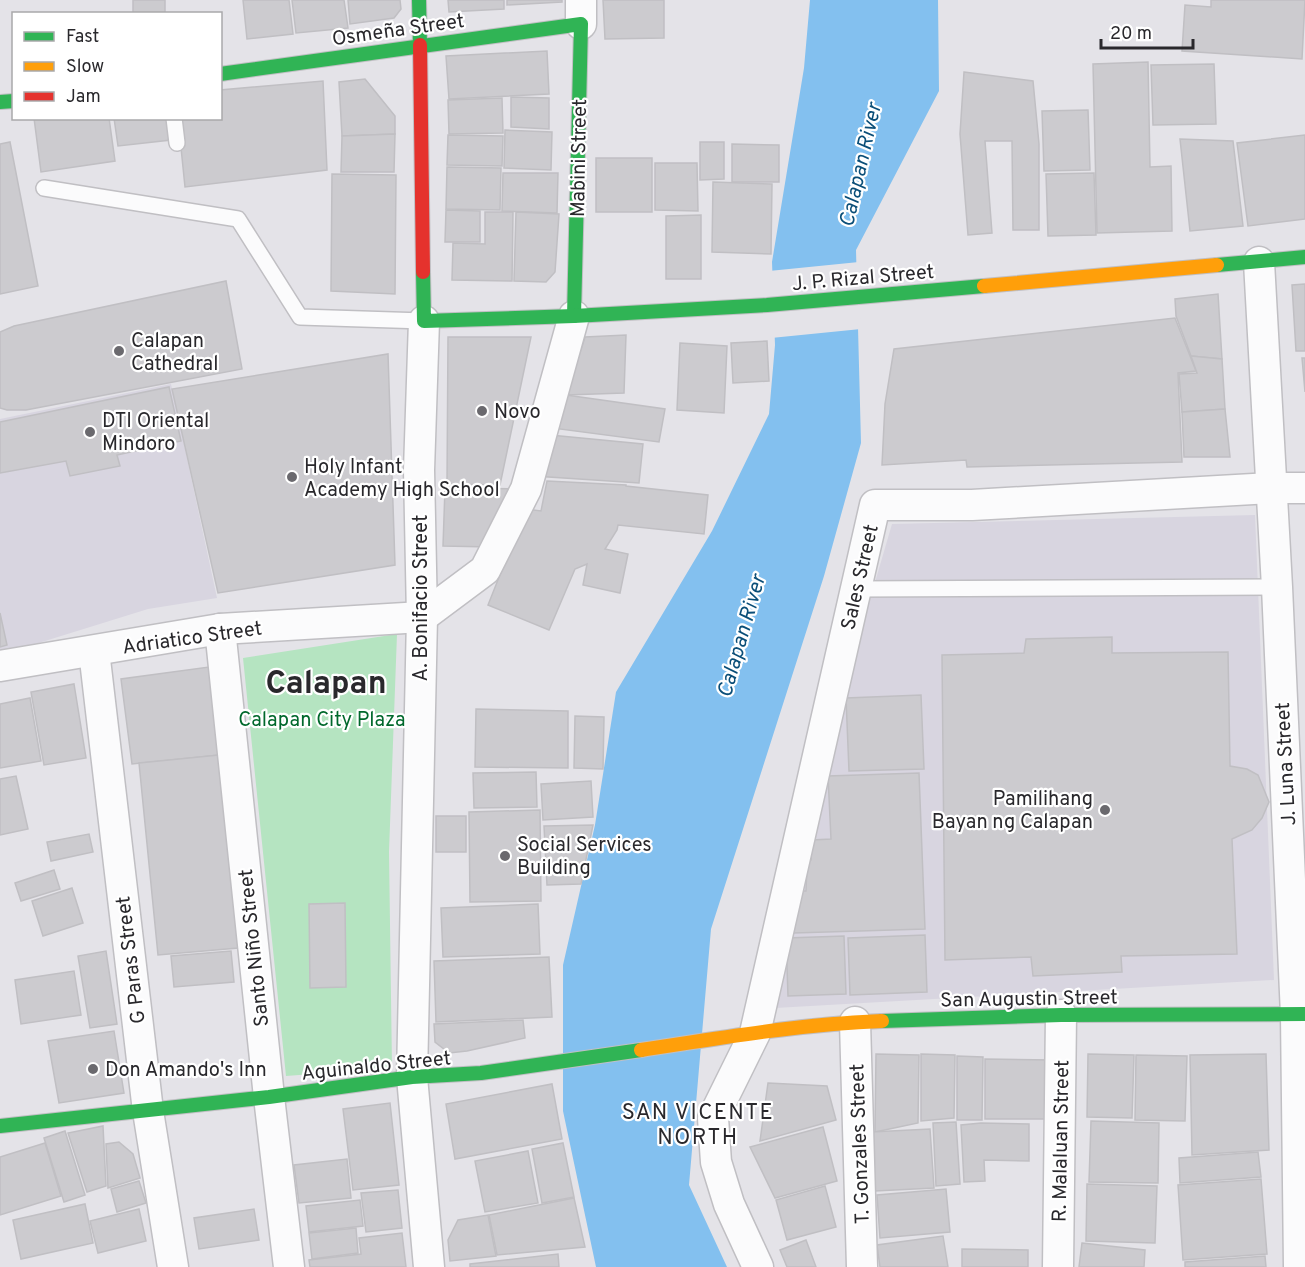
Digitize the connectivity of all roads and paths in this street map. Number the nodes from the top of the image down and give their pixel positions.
1 (419, 0) edge
2 (581, 12) edge
3 (420, 45) junction
4 (222, 74) edge
5 (174, 120) edge
6 (177, 143) dead end
7 (44, 188) dead end
8 (1305, 257) edge
9 (1259, 262) junction
10 (574, 316) junction
11 (424, 321) junction
12 (1271, 488) junction
13 (1305, 488) edge
14 (1277, 587) junction
15 (856, 589) junction
16 (422, 617) junction
17 (220, 629) junction
18 (94, 651) junction
19 (0, 666) edge
20 (1300, 1014) edge
21 (1061, 1015) junction
22 (855, 1022) junction
23 (755, 1033) junction
24 (412, 1077) junction
25 (269, 1097) junction
26 (148, 1111) junction
27 (0, 1126) edge
28 (174, 1267) edge
29 (289, 1267) edge
30 (429, 1267) edge
31 (758, 1267) edge
32 (862, 1267) edge
33 (1058, 1267) edge
34 (1299, 1267) edge

1 - 3 main road, A. Bonifacio Street
2 - 3 main road, Osmeña Street
2 - 10 main road, Mabini Street
3 - 4 main road, Osmeña Street
3 - 11 main road, A. Bonifacio Street
5 - 6 lane
7 - 11 lane
8 - 9 main road, J. P. Rizal Street
9 - 10 main road, J. P. Rizal Street
9 - 12 street, J. Luna Street
10 - 11 main road, J. P. Rizal Street
10 - 16 street
11 - 16 street, A. Bonifacio Street
12 - 13 street, Sales Street
12 - 14 street, J. Luna Street
12 - 15 street, Sales Street
14 - 15 lane
14 - 20 street, J. Luna Street
15 - 23 street, Sales Street
16 - 17 street, Adriatico Street
16 - 24 street, A. Bonifacio Street
17 - 18 street, Adriatico Street
17 - 25 street, Santo Niño Street
18 - 19 street, Adriatico Street
18 - 26 street, G Paras Street
20 - 21 main road, San Augustin Street
20 - 34 street, J. Luna Street
21 - 22 main road, San Augustin Street
21 - 33 street, R. Malaluan Street
22 - 23 main road, San Augustin Street
22 - 32 street, T. Gonzales Street
23 - 24 main road, Aguinaldo Street
23 - 31 street, Sales Street
24 - 25 main road, Aguinaldo Street
24 - 30 street, A. Bonifacio Street
25 - 26 main road, Aguinaldo Street
25 - 29 street, Santo Niño Street
26 - 27 main road, Aguinaldo Street
26 - 28 street, G Paras Street

